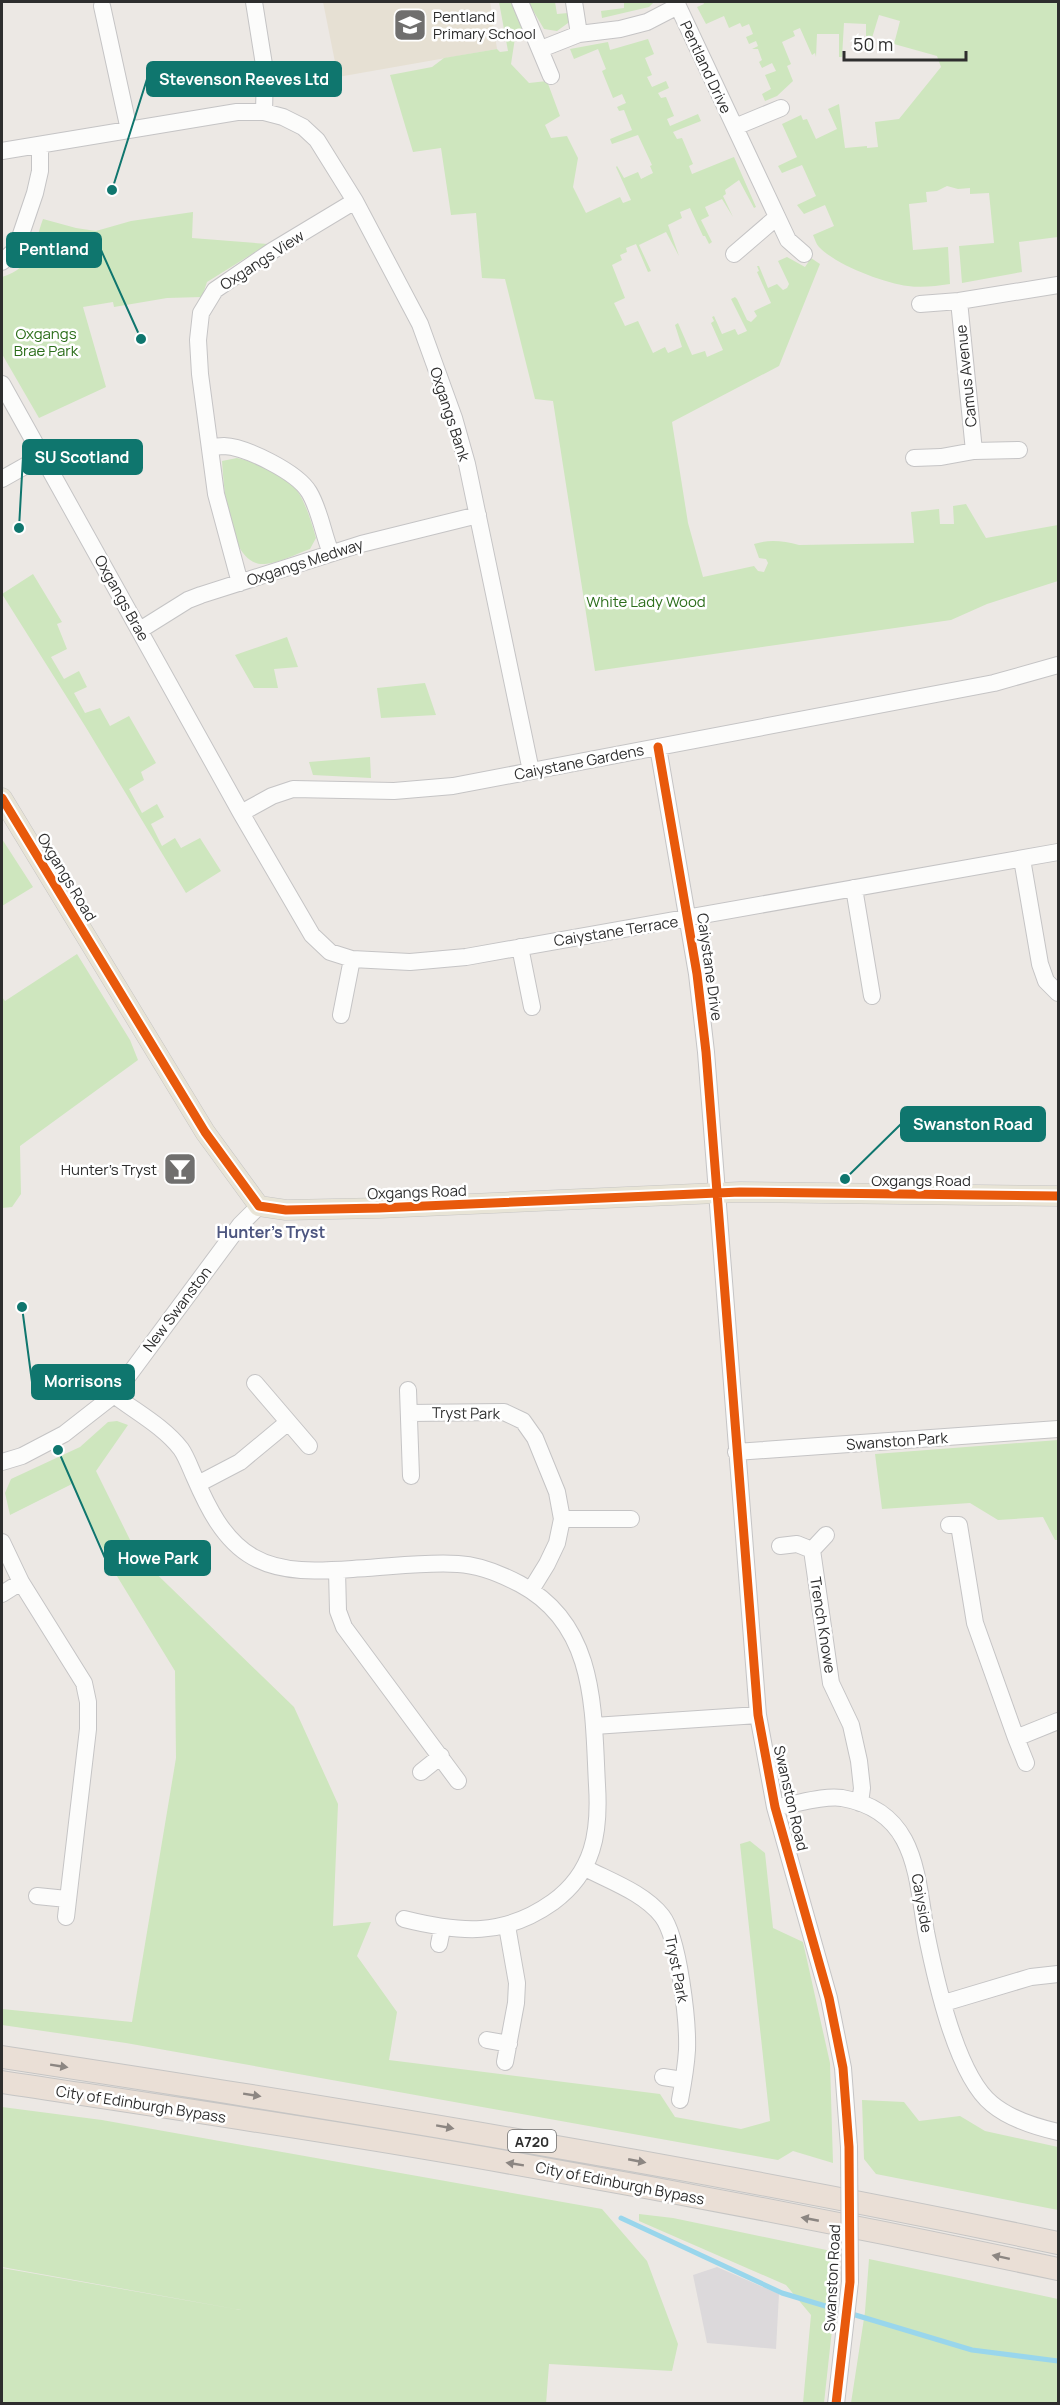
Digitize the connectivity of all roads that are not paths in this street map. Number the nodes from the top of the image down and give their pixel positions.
1 (254, 2) edge
2 (520, 2) edge
3 (574, 2) edge
4 (677, 4) edge
5 (102, 6) dead end
6 (579, 34) junction
7 (541, 49) junction
8 (551, 76) dead end
9 (781, 108) dead end
10 (264, 112) junction
11 (735, 127) junction
12 (129, 130) junction
13 (40, 145) junction
14 (2, 151) edge
15 (355, 201) junction
16 (777, 217) junction
17 (734, 254) dead end
18 (804, 254) dead end
19 (2, 262) edge
20 (1059, 285) edge
21 (959, 301) junction
22 (920, 304) dead end
23 (2, 384) edge
24 (210, 448) junction
25 (1019, 450) dead end
26 (974, 451) junction
27 (41, 456) junction
28 (914, 458) dead end
29 (2, 479) edge
30 (478, 515) junction
31 (331, 553) junction
32 (240, 583) junction
33 (140, 630) junction
34 (1059, 664) edge
35 (658, 747) junction
36 (531, 771) junction
37 (2, 798) edge
38 (241, 813) junction
39 (1059, 852) edge
40 (1022, 859) junction
41 (854, 888) junction
42 (688, 919) junction
43 (520, 947) junction
44 (352, 959) junction
45 (1059, 993) edge
46 (872, 996) dead end
47 (532, 1007) dead end
48 (341, 1015) dead end
49 (717, 1193) junction
50 (1059, 1196) edge
51 (259, 1206) junction
52 (255, 1383) dead end
53 (408, 1390) dead end
54 (114, 1395) junction
55 (409, 1413) junction
56 (287, 1423) junction
57 (1059, 1429) edge
58 (309, 1446) dead end
59 (736, 1452) junction
60 (2, 1462) edge
61 (411, 1476) dead end
62 (198, 1484) junction
63 (562, 1519) junction
64 (631, 1519) dead end
65 (950, 1525) dead end
66 (826, 1535) dead end
67 (2, 1542) edge
68 (780, 1546) dead end
69 (812, 1550) junction
70 (337, 1570) junction
71 (21, 1582) junction
72 (531, 1590) junction
73 (2, 1594) edge
74 (758, 1715) junction
75 (1059, 1721) edge
76 (594, 1726) junction
77 (1016, 1738) junction
78 (441, 1756) junction
79 (1026, 1762) dead end
80 (421, 1772) dead end
81 (458, 1781) dead end
82 (860, 1803) junction
83 (775, 1807) junction
84 (585, 1868) junction
85 (37, 1896) dead end
86 (67, 1899) junction
87 (66, 1917) dead end
88 (404, 1919) dead end
89 (507, 1926) junction
90 (1059, 1974) edge
91 (944, 2004) junction
92 (487, 2040) dead end
93 (509, 2044) junction
94 (2, 2057) edge
95 (505, 2062) dead end
96 (663, 2077) dead end
97 (683, 2080) junction
98 (2, 2082) edge
99 (680, 2100) dead end
100 (1059, 2132) edge
101 (1059, 2243) edge
102 (1059, 2269) edge
103 (836, 2403) edge

1 - 10 street
2 - 7 street
3 - 6 street
4 - 6 street, Pentland Drive
4 - 11 street, Pentland Drive
5 - 12 street
6 - 7 street, Pentland Drive
7 - 8 street
9 - 11 street, Pentland Drive
10 - 12 street, Oxgangs Bank
10 - 15 street, Oxgangs Bank
11 - 16 street, Pentland Drive
12 - 13 street, Oxgangs Bank
13 - 14 street, Oxgangs Bank
13 - 19 street
15 - 24 street, Oxgangs View
15 - 30 street, Oxgangs Bank
16 - 17 street
16 - 18 street, Pentland Drive
20 - 21 street
21 - 22 street
21 - 26 street, Camus Avenue
23 - 27 street, Oxgangs Brae
24 - 31 street
24 - 32 street, Oxgangs View
25 - 26 street
26 - 28 street
27 - 29 street
27 - 33 street, Oxgangs Brae
30 - 31 street, Oxgangs Medway
30 - 36 street, Oxgangs Bank
31 - 32 street, Oxgangs Medway
32 - 33 street, Oxgangs Medway
33 - 38 street, Oxgangs Brae
34 - 35 street, Caiystane Gardens
35 - 36 street, Caiystane Gardens
35 - 42 street, Caiystane Drive
36 - 38 street, Caiystane Gardens
37 - 51 main road, Oxgangs Road
38 - 44 street, Caiystane Terrace
39 - 40 street, Caiystane Terrace
40 - 41 street, Caiystane Terrace
40 - 45 street
41 - 42 street, Caiystane Terrace
41 - 46 street
42 - 43 street, Caiystane Terrace
42 - 49 street, Caiystane Drive
43 - 44 street, Caiystane Terrace
43 - 47 street
44 - 48 street
49 - 50 main road, Oxgangs Road
49 - 51 main road, Oxgangs Road
49 - 59 street, Swanston Road
51 - 54 street, New Swanston
52 - 56 street
53 - 55 street, Tryst Park
54 - 60 street, New Swanston
54 - 62 street
55 - 61 street, Tryst Park
55 - 63 street, Tryst Park
56 - 58 street
56 - 62 street
57 - 59 street, Swanston Park
59 - 74 street, Swanston Road
62 - 70 street
63 - 64 street
63 - 72 street, Tryst Park
65 - 77 street
66 - 69 street
67 - 71 street
68 - 69 street
69 - 82 street, Trench Knowe
70 - 72 street
70 - 78 street
71 - 73 street
71 - 86 street
72 - 76 street
74 - 76 street
74 - 83 street, Swanston Road
75 - 77 street
76 - 84 street
77 - 79 street
78 - 80 street
78 - 81 street
82 - 83 street, Caiyside
82 - 91 street, Caiyside
83 - 103 street, Swanston Road, bridge
84 - 89 street
84 - 97 street, Tryst Park
85 - 86 street
86 - 87 street
88 - 89 street
89 - 93 street
90 - 91 street
91 - 100 street, Caiyside
92 - 93 street
93 - 95 street
94 -> 101 highway, City of Edinburgh Bypass / A720
96 - 97 street
97 - 99 street, Tryst Park
102 -> 98 highway, City of Edinburgh Bypass / A720

